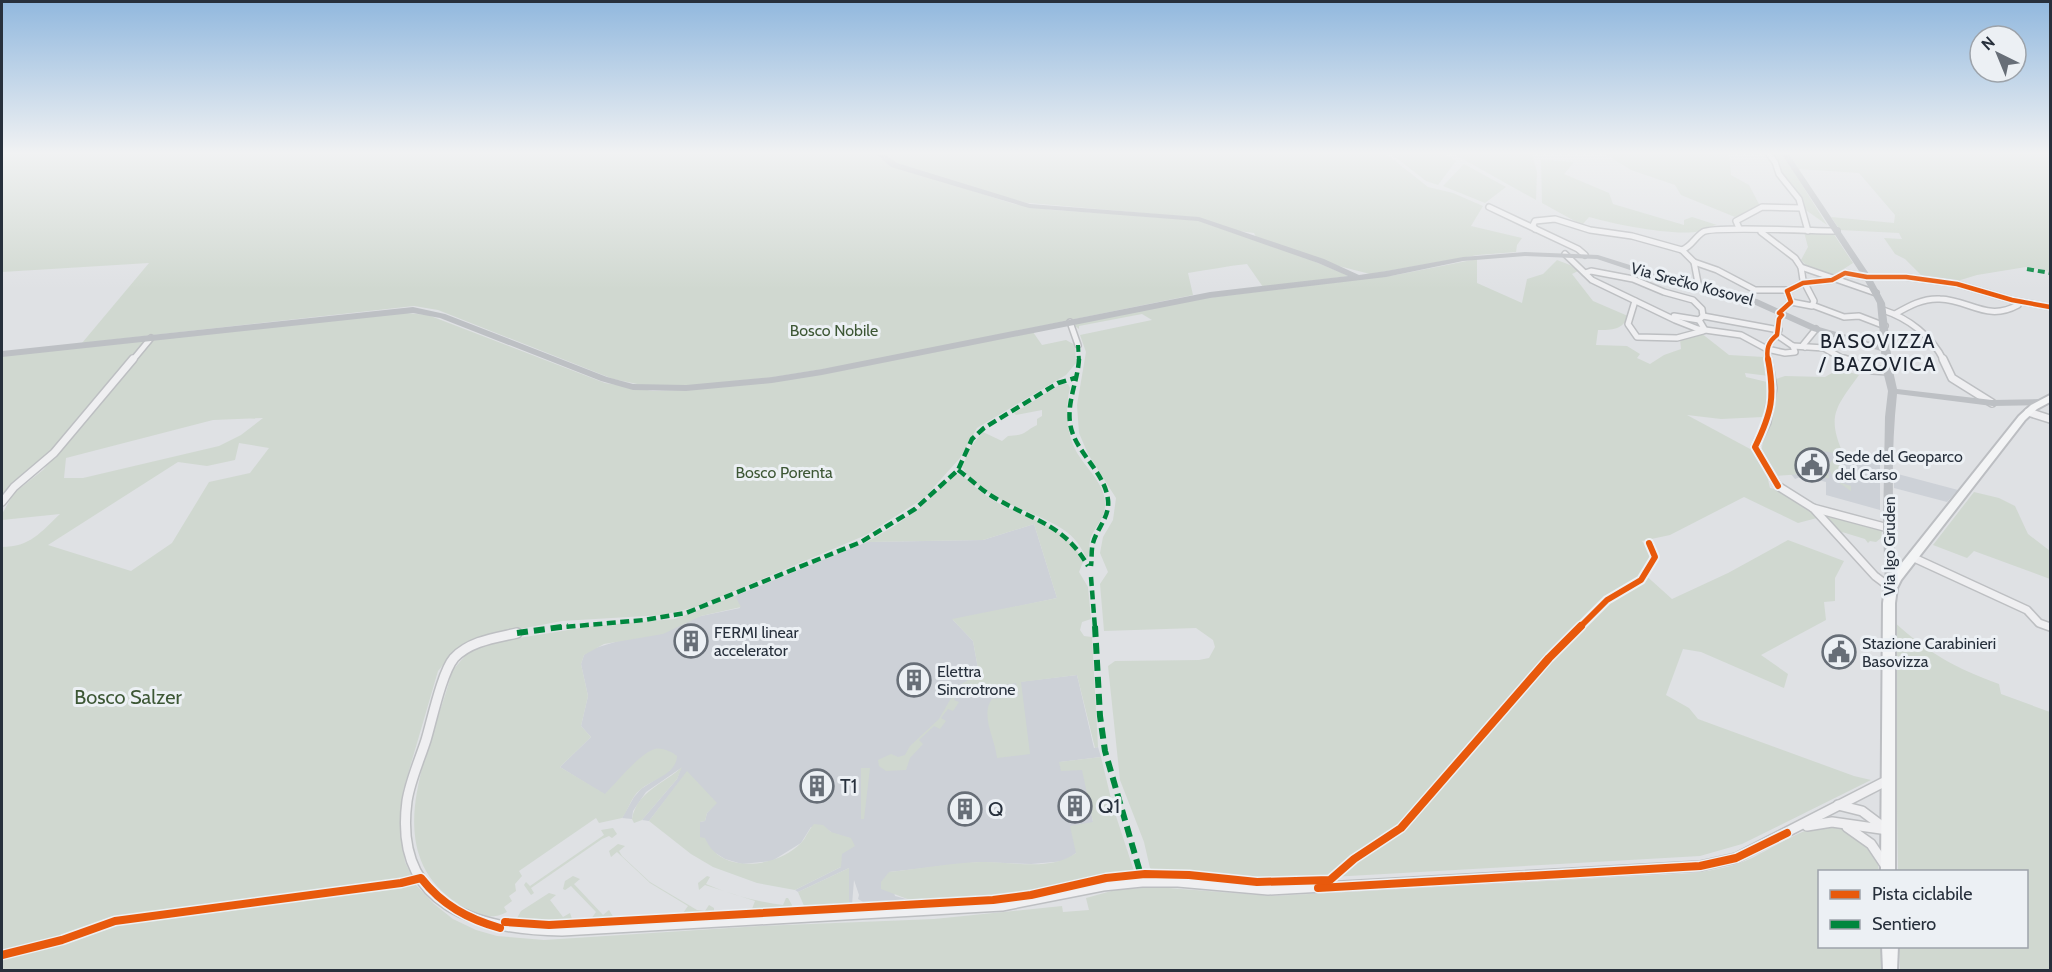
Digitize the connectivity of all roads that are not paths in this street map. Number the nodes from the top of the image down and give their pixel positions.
1 (1002, 198) edge
2 (1798, 198) edge
3 (1815, 198) edge
4 (1489, 207) dead end
5 (1801, 208) junction
6 (1739, 228) junction
7 (1534, 229) junction
8 (1760, 231) junction
9 (1808, 231) junction
10 (1837, 231) junction
11 (1682, 250) junction
12 (1565, 254) junction
13 (1585, 255) junction
14 (1694, 262) junction
15 (1859, 266) junction
16 (1801, 267) junction
17 (1585, 273) junction
18 (1845, 273) junction
19 (1358, 277) junction
20 (1866, 277) junction
21 (1834, 280) junction
22 (1803, 283) junction
23 (1698, 288) junction
24 (1755, 290) junction
25 (1786, 291) junction
26 (1876, 292) junction
27 (1691, 299) junction
28 (1750, 300) junction
29 (1635, 301) junction
30 (2017, 301) junction
31 (1791, 302) junction
32 (1812, 305) junction
33 (2050, 308) edge
34 (1883, 310) junction
35 (1780, 314) junction
36 (1894, 314) junction
37 (1669, 316) junction
38 (1701, 318) junction
39 (1070, 322) junction
40 (1884, 326) junction
41 (1816, 329) junction
42 (1705, 330) junction
43 (1778, 333) junction
44 (151, 338) junction
45 (1078, 345) dead end
46 (1793, 346) junction
47 (1805, 347) junction
48 (1885, 349) junction
49 (1767, 350) junction
50 (2, 354) edge
51 (1888, 371) junction
52 (1893, 391) junction
53 (2046, 400) edge
54 (1992, 403) junction
55 (2010, 404) junction
56 (2028, 412) junction
57 (2050, 419) edge
58 (2, 502) edge
59 (1813, 508) junction
60 (1888, 528) junction
61 (1912, 557) junction
62 (1892, 588) junction
63 (2050, 627) edge
64 (517, 633) dead end
65 (1888, 780) junction
66 (1838, 805) junction
67 (1842, 824) junction
68 (1888, 830) junction
69 (1788, 833) junction
70 (1887, 870) edge
71 (1888, 870) edge
72 (1890, 948) edge
73 (1890, 970) edge

1 - 19 main road
2 - 5 street
3 - 10 main road, Via Igo Gruden
4 - 7 street, Via Srečko Kosovel
5 - 6 street
5 - 9 street
6 - 8 street
6 - 11 street
7 - 11 street
7 - 13 street, Via Srečko Kosovel
8 - 9 street
8 - 16 street
9 - 10 street
10 - 15 main road, Via Igo Gruden
11 - 14 street
12 - 13 main road
12 - 17 street
12 - 19 main road
13 - 23 main road, Via Srečko Kosovel
14 - 23 street
14 - 24 street
15 - 18 street
15 - 20 main road, Via Igo Gruden
16 - 21 street
16 - 22 street
17 - 27 street
17 - 29 street
18 - 20 street
18 - 21 street
19 - 39 main road
20 - 26 main road, Via Igo Gruden
20 - 30 street
21 - 22 street
21 - 26 street
22 - 25 street
22 - 32 street
23 - 27 street
23 - 28 main road, Via Srečko Kosovel
24 - 25 street
24 - 28 street
25 - 31 street
26 - 34 main road, Via Igo Gruden
27 - 38 street
28 - 35 main road, Via Srečko Kosovel
29 - 37 street
29 - 42 street
30 - 33 street
30 - 36 street
31 - 32 street
31 - 35 street
32 - 40 street
34 - 36 street
34 - 40 main road, Via Igo Gruden
35 - 41 main road, Via Srečko Kosovel
35 - 43 street
36 - 54 street
37 - 38 street
37 - 42 street
38 - 42 street
38 - 43 street
39 - 44 main road
39 - 45 street
40 - 48 main road, Via Igo Gruden
41 - 47 street
41 - 48 main road, Via Srečko Kosovel
42 - 49 street
43 - 46 street
43 - 49 street
44 - 50 main road
44 - 58 street
46 - 47 street
46 - 49 street
47 - 51 street
48 - 51 main road, Via Igo Gruden
49 - 59 street
51 - 52 main road, Via Igo Gruden
52 - 54 main road
52 - 60 main road, Via Igo Gruden
53 - 55 main road
53 - 56 main road
54 - 55 main road
55 - 56 main road
56 - 57 street
56 - 61 main road
59 - 60 street
59 - 62 street
60 - 62 main road, Via Igo Gruden
61 - 62 main road
61 - 63 street
62 - 65 main road, Via Igo Gruden
64 - 69 street
65 - 66 street
65 - 68 main road, Via Igo Gruden
66 - 68 street
66 - 69 street
67 - 68 street
67 - 69 street
67 - 70 street
68 - 71 main road, Via Igo Gruden
72 - 73 main road

